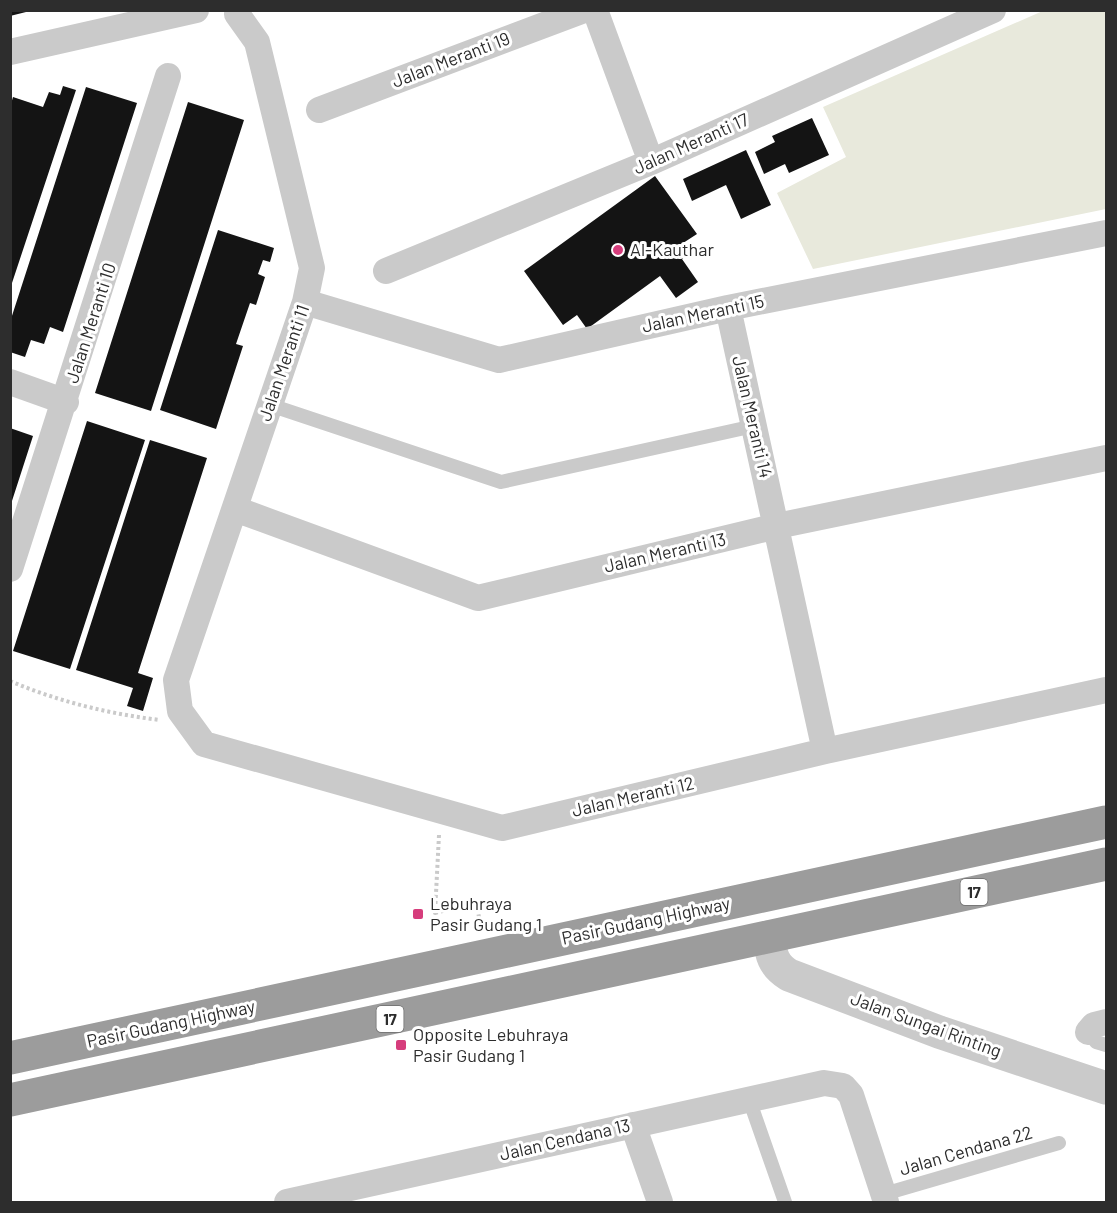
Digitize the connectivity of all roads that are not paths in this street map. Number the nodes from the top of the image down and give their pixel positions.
1 (196, 10) edge
2 (584, 10) edge
3 (595, 10) edge
4 (993, 10) edge
5 (231, 12) edge
6 (10, 52) edge
7 (168, 76) dead end
8 (319, 110) dead end
9 (651, 162) junction
10 (1107, 233) edge
11 (386, 271) dead end
12 (305, 302) junction
13 (728, 308) junction
14 (10, 382) edge
15 (66, 402) junction
16 (270, 405) junction
17 (754, 426) junction
18 (1107, 458) edge
19 (235, 509) junction
20 (777, 526) junction
21 (10, 569) edge
22 (1107, 690) edge
23 (183, 715) joint
24 (825, 751) junction
25 (1107, 822) edge
26 (1107, 864) edge
27 (769, 937) junction
28 (10, 1059) edge
29 (1107, 1088) edge
30 (749, 1099) junction
31 (10, 1100) edge
32 (633, 1125) junction
33 (1059, 1143) dead end
34 (885, 1198) edge
35 (287, 1203) edge
36 (660, 1203) edge
37 (785, 1203) edge

1 - 6 street
2 - 8 street, Jalan Meranti 19
3 - 9 street
4 - 9 street, Jalan Meranti 17
5 - 12 street, Jalan Meranti 11
7 - 15 street, Jalan Meranti 10
9 - 11 street, Jalan Meranti 17
10 - 13 street, Jalan Meranti 15
12 - 13 street, Jalan Meranti 15
12 - 16 street, Jalan Meranti 11
13 - 17 street, Jalan Meranti 14
14 - 15 street
15 - 21 street, Jalan Meranti 10
16 - 17 lane
16 - 19 street, Jalan Meranti 11
17 - 20 street, Jalan Meranti 14
18 - 20 street, Jalan Meranti 13
19 - 20 street, Jalan Meranti 13
19 - 23 street, Jalan Meranti 11
20 - 24 street, Jalan Meranti 14
22 - 24 street, Jalan Meranti 12
23 - 24 street, Jalan Meranti 12
25 - 28 highway, Pasir Gudang Highway / 17
26 - 27 highway, 17
27 - 29 street, Jalan Sungai Rinting
27 - 31 highway, 17
30 - 32 street, Jalan Cendana 13
30 - 34 street, Jalan Cendana 13
30 - 37 lane
32 - 35 street, Jalan Cendana 13
32 - 36 street
33 - 34 lane, Jalan Cendana 22

